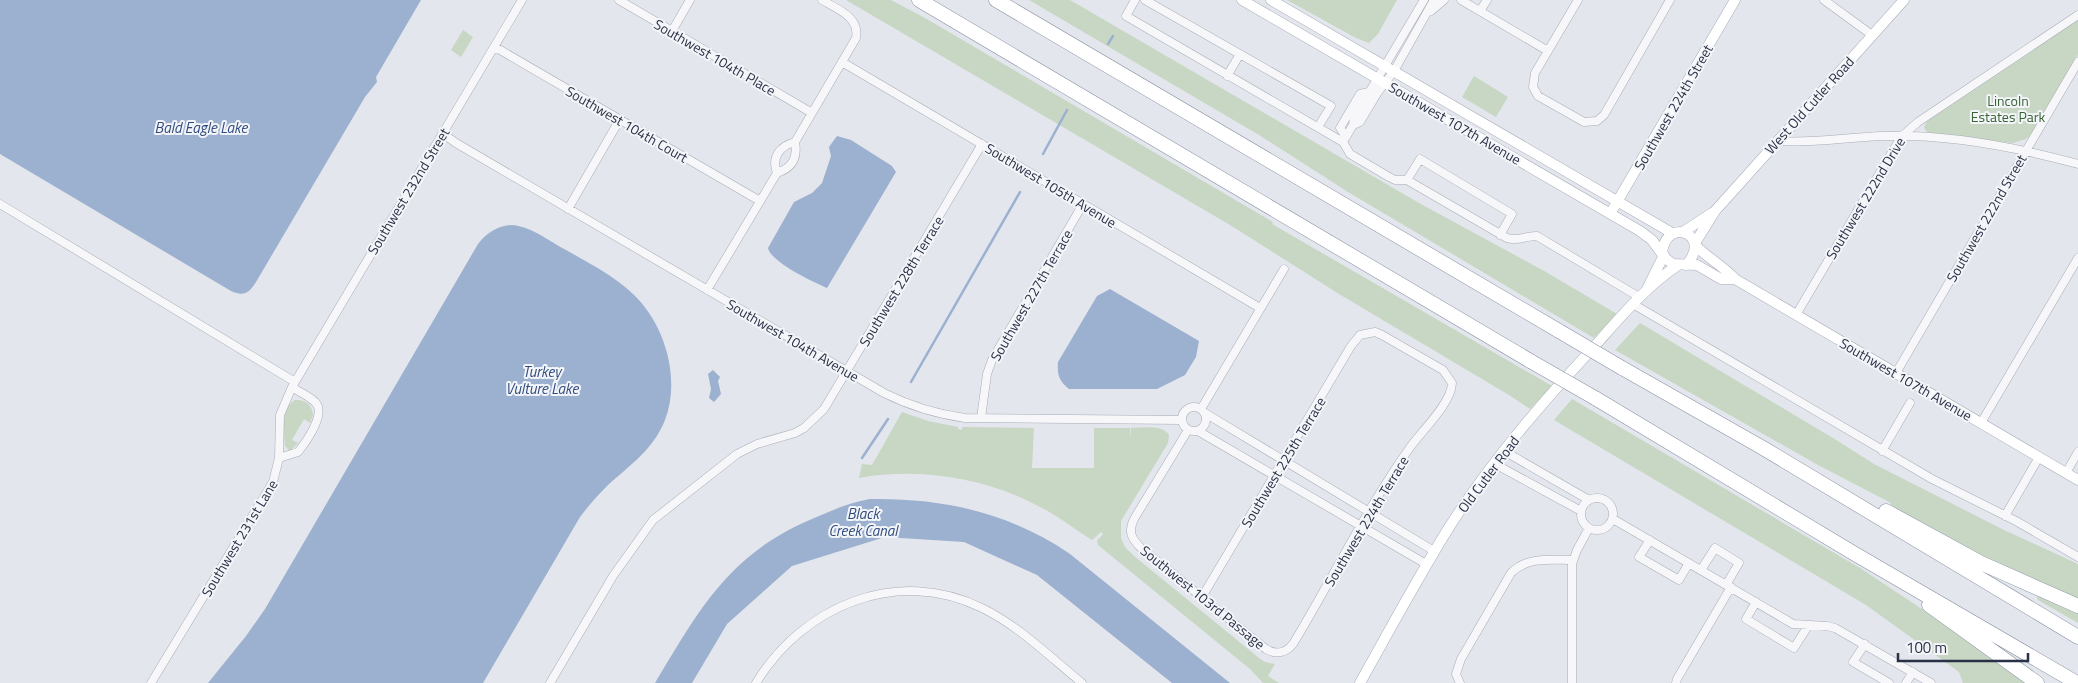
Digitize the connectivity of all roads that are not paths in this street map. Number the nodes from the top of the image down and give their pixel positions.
1 (522, 0) edge
2 (619, 0) edge
3 (690, 0) edge
4 (822, 0) edge
5 (919, 0) edge
6 (996, 0) edge
7 (1135, 0) edge
8 (1145, 0) edge
9 (1242, 0) edge
10 (1271, 0) edge
11 (1424, 0) edge
12 (1434, 0) edge
13 (1444, 0) edge
14 (1461, 0) edge
15 (1487, 0) edge
16 (1578, 0) edge
17 (1670, 0) edge
18 (1735, 0) edge
19 (1824, 0) edge
20 (1904, 0) edge
21 (1480, 11) junction
22 (2078, 15) edge
23 (1424, 18) junction
24 (672, 31) junction
25 (1872, 35) junction
26 (495, 47) junction
27 (1548, 51) junction
28 (1240, 54) junction
29 (842, 62) junction
30 (2078, 62) edge
31 (1386, 75) junction
32 (1227, 76) junction
33 (1369, 92) junction
34 (812, 113) junction
35 (620, 119) junction
36 (1354, 126) junction
37 (1318, 127) junction
38 (442, 133) junction
39 (1901, 137) junction
40 (1345, 140) junction
41 (1777, 141) junction
42 (795, 142) junction
43 (982, 144) junction
44 (2026, 150) junction
45 (2078, 164) edge
46 (777, 173) junction
47 (1407, 180) junction
48 (1618, 201) junction
49 (760, 202) junction
50 (0, 204) edge
51 (1083, 204) junction
52 (568, 209) junction
53 (1715, 211) junction
54 (1610, 214) junction
55 (1678, 233) junction
56 (1500, 235) junction
57 (1696, 245) junction
58 (1663, 254) junction
59 (2078, 258) edge
60 (1682, 265) junction
61 (1284, 269) dead end
62 (1735, 279) junction
63 (1647, 288) junction
64 (707, 290) junction
65 (1636, 300) junction
66 (1260, 308) junction
67 (1796, 316) junction
68 (847, 371) junction
69 (1896, 374) junction
70 (293, 385) junction
71 (1452, 387) joint
72 (1910, 403) dead end
73 (1203, 411) junction
74 (981, 418) junction
75 (1182, 420) junction
76 (1981, 423) junction
77 (1188, 430) junction
78 (1198, 431) junction
79 (1763, 448) junction
80 (1504, 451) junction
81 (1882, 451) junction
82 (2078, 452) edge
83 (2039, 457) junction
84 (279, 458) junction
85 (1284, 461) junction
86 (1494, 464) junction
87 (2066, 473) junction
88 (1543, 474) junction
89 (1275, 476) junction
90 (2078, 480) edge
91 (1535, 487) junction
92 (1589, 500) junction
93 (1581, 511) junction
94 (1369, 512) junction
95 (2005, 516) junction
96 (1613, 519) junction
97 (1361, 526) junction
98 (1589, 528) junction
99 (1650, 540) junction
100 (1434, 551) junction
101 (2078, 558) edge
102 (1573, 560) junction
103 (1689, 563) junction
104 (1426, 564) junction
105 (1701, 570) junction
106 (1728, 586) junction
107 (1916, 589) junction
108 (1202, 597) junction
109 (1756, 602) junction
110 (2078, 606) edge
111 (1808, 626) junction
112 (2078, 637) edge
113 (1864, 644) junction
114 (1279, 652) joint
115 (1913, 672) junction
116 (151, 683) edge
117 (550, 683) edge
118 (756, 683) edge
119 (1082, 683) edge
120 (1360, 683) edge
121 (1460, 683) edge
122 (1572, 683) edge
123 (1676, 683) edge
124 (1890, 683) edge
125 (1906, 683) edge
126 (1931, 683) edge
127 (2038, 683) edge
128 (2077, 683) edge

1 - 26 street, Southwest 232nd Street
2 - 24 street, Southwest 104th Place
3 - 24 street
4 - 29 street
5 - 107 highway, bridge
6 - 79 highway, bridge
7 - 32 street
8 - 28 street
9 - 31 street, Southwest 107th Avenue
10 - 31 street, Southwest 107th Avenue
11 - 31 street
12 - 23 street
13 - 23 street
14 - 21 street
15 - 21 street
16 - 27 street
17 - 27 street
18 - 48 street, Southwest 224th Street
19 - 25 street
20 - 25 street, West Old Cutler Road
21 - 27 street
22 - 39 street, Southwest 222nd Drive
23 - 31 street
24 - 34 street, Southwest 104th Place
25 - 41 street, West Old Cutler Road
26 - 35 street, Southwest 104th Court
26 - 38 street, Southwest 232nd Street
28 - 32 street
28 - 37 street
29 - 34 street
29 - 43 street, Southwest 105th Avenue
30 - 44 street, Southwest 222nd Street
31 - 33 street
31 - 36 street
31 - 48 street, Southwest 107th Avenue
31 - 54 street, Southwest 107th Avenue
32 - 37 street
33 - 36 street
33 - 40 street
34 - 42 street
35 - 49 street, Southwest 104th Court
35 - 52 street
36 - 40 street
37 - 40 street
38 - 52 street, Southwest 104th Avenue
38 - 70 street, Southwest 232nd Street
39 - 41 street
39 - 44 street
39 - 67 street, Southwest 222nd Drive
40 - 47 street
41 - 53 street, West Old Cutler Road
42 - 46 street
42 - 46 street
43 - 51 street, Southwest 105th Avenue
43 - 68 street, Southwest 228th Terrace
44 - 45 street
44 - 69 street, Southwest 222nd Street
46 - 49 street
47 - 56 street
47 - 56 street
48 - 54 street, Southwest 224th Street
48 - 55 street, Southwest 107th Avenue
49 - 64 street
50 - 70 street
51 - 66 street, Southwest 105th Avenue
51 - 74 street, Southwest 227th Terrace
52 - 64 street, Southwest 104th Avenue
53 - 55 street, West Old Cutler Road
53 - 57 street, West Old Cutler Road
54 - 58 street, Southwest 107th Avenue
55 - 57 street
55 - 58 street
56 - 65 street
57 - 60 street
57 - 62 street
58 - 60 street
58 - 63 street, Old Cutler Road
59 - 76 street
60 - 62 street
60 - 63 street, Old Cutler Road
61 - 66 street
62 - 67 street, Southwest 107th Avenue
63 - 65 street, Old Cutler Road
64 - 68 street, Southwest 104th Avenue
65 - 80 street, Old Cutler Road
65 - 81 street
66 - 73 street
67 - 69 street, Southwest 107th Avenue
68 - 74 street, Southwest 104th Avenue
68 - 117 street, Southwest 228th Terrace
69 - 76 street, Southwest 107th Avenue
70 - 84 street, Southwest 231st Lane
70 - 84 street
71 - 85 street, Southwest 225th Terrace
71 - 94 street, Southwest 224th Terrace
72 - 81 street
73 - 75 street
73 - 78 street
73 - 85 street
74 - 75 street, Southwest 104th Avenue
75 - 77 street
76 - 83 street, Southwest 107th Avenue
77 - 78 street
77 - 108 street, Southwest 103rd Passage
78 - 89 street
79 - 110 highway
79 - 112 highway
80 - 86 street, Old Cutler Road
80 - 88 street
81 - 95 street
82 - 87 street
83 - 87 street, Southwest 107th Avenue
83 - 95 street
84 - 116 street, Southwest 231st Lane
85 - 89 street, Southwest 225th Terrace
85 - 94 street
86 - 91 street
86 - 100 street, Old Cutler Road
87 - 90 street, Southwest 107th Avenue
88 - 91 street
88 - 92 street
89 - 97 street
89 - 108 street, Southwest 225th Terrace
91 - 93 street
92 - 93 street
92 - 96 street
93 - 98 street
94 - 97 street, Southwest 224th Terrace
94 - 100 street
95 - 101 street
96 - 98 street
96 - 99 street
97 - 104 street
97 - 114 street, Southwest 224th Terrace
98 - 102 street
99 - 103 street
99 - 103 street
100 - 104 street, Old Cutler Road
102 - 121 street
102 - 122 street
103 - 105 street
104 - 120 street, Old Cutler Road
105 - 106 street
105 - 106 street
106 - 109 street
106 - 123 street
107 - 127 highway
107 - 128 highway
108 - 114 street, Southwest 103rd Passage
109 - 111 street
109 - 111 street
111 - 113 street
113 - 115 street
113 - 124 street
115 - 125 street
115 - 126 street
118 - 119 street

